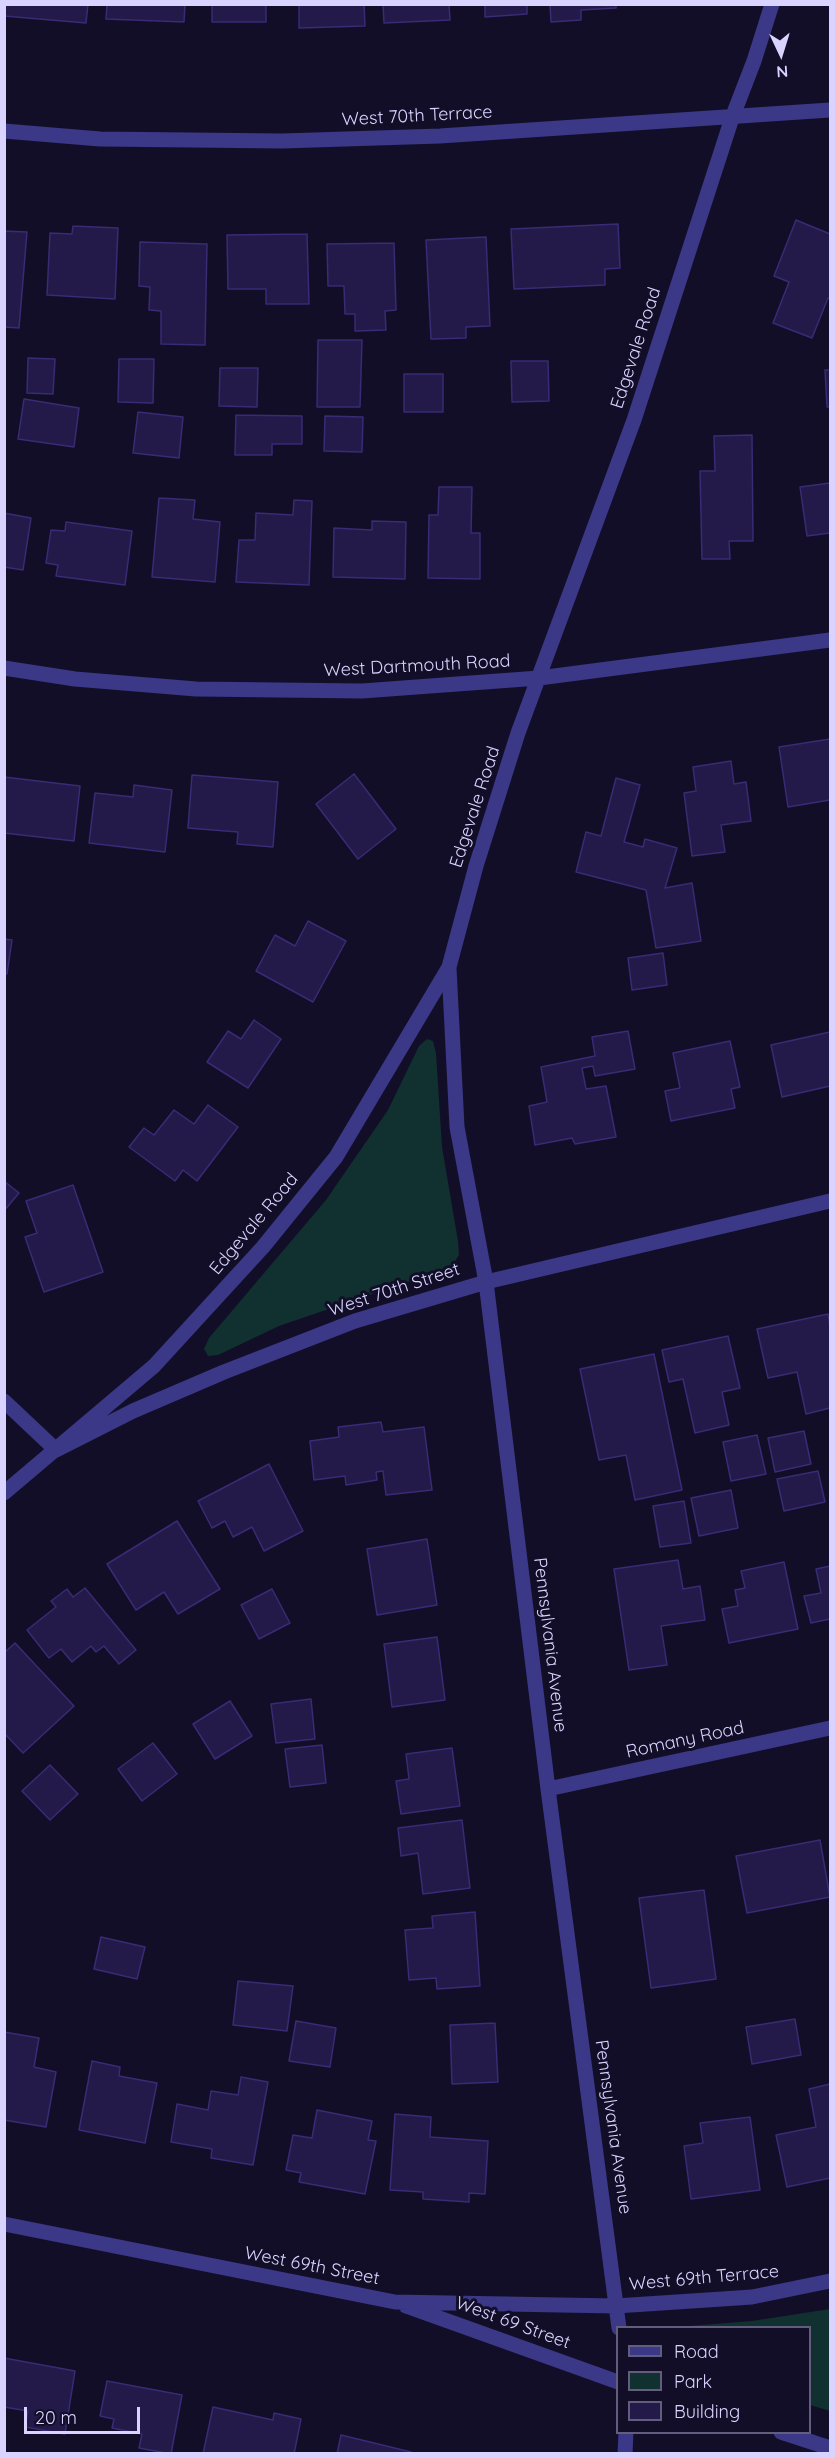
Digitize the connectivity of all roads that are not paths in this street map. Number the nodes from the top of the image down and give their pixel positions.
1 (772, 4) edge
2 (831, 110) edge
3 (732, 118) junction
4 (4, 131) edge
5 (831, 640) edge
6 (4, 668) edge
7 (539, 678) junction
8 (449, 967) junction
9 (831, 1202) edge
10 (486, 1282) junction
11 (4, 1401) edge
12 (56, 1450) junction
13 (4, 1493) edge
14 (831, 1728) edge
15 (548, 1789) junction
16 (4, 2224) edge
17 (831, 2281) edge
18 (395, 2302) junction
19 (616, 2306) junction
20 (619, 2326) edge
21 (616, 2381) edge
22 (626, 2434) edge
23 (784, 2434) edge
24 (831, 2448) edge
25 (626, 2454) edge

1 - 3 street, Edgevale Road
2 - 3 street, West 70th Terrace
3 - 4 street, West 70th Terrace
3 - 7 street, Edgevale Road
5 - 7 street, West Dartmouth Road
6 - 7 street, West Dartmouth Road
7 - 8 street, Edgevale Road
8 - 10 street, Pennsylvania Avenue
8 - 12 street, Edgevale Road
9 - 10 street, West 70th Street
10 - 12 street, West 70th Street
10 - 15 street, Pennsylvania Avenue
11 - 12 street
12 - 13 street, Edgevale Road
14 - 15 street, Romany Road
15 - 19 street, Pennsylvania Avenue
16 - 18 street, West 69th Street
17 - 19 street, West 69th Terrace
18 - 19 street, West 69th Street
18 - 21 street, West 69 Street
19 - 20 street, Pennsylvania Avenue
22 - 25 street
23 - 24 street

